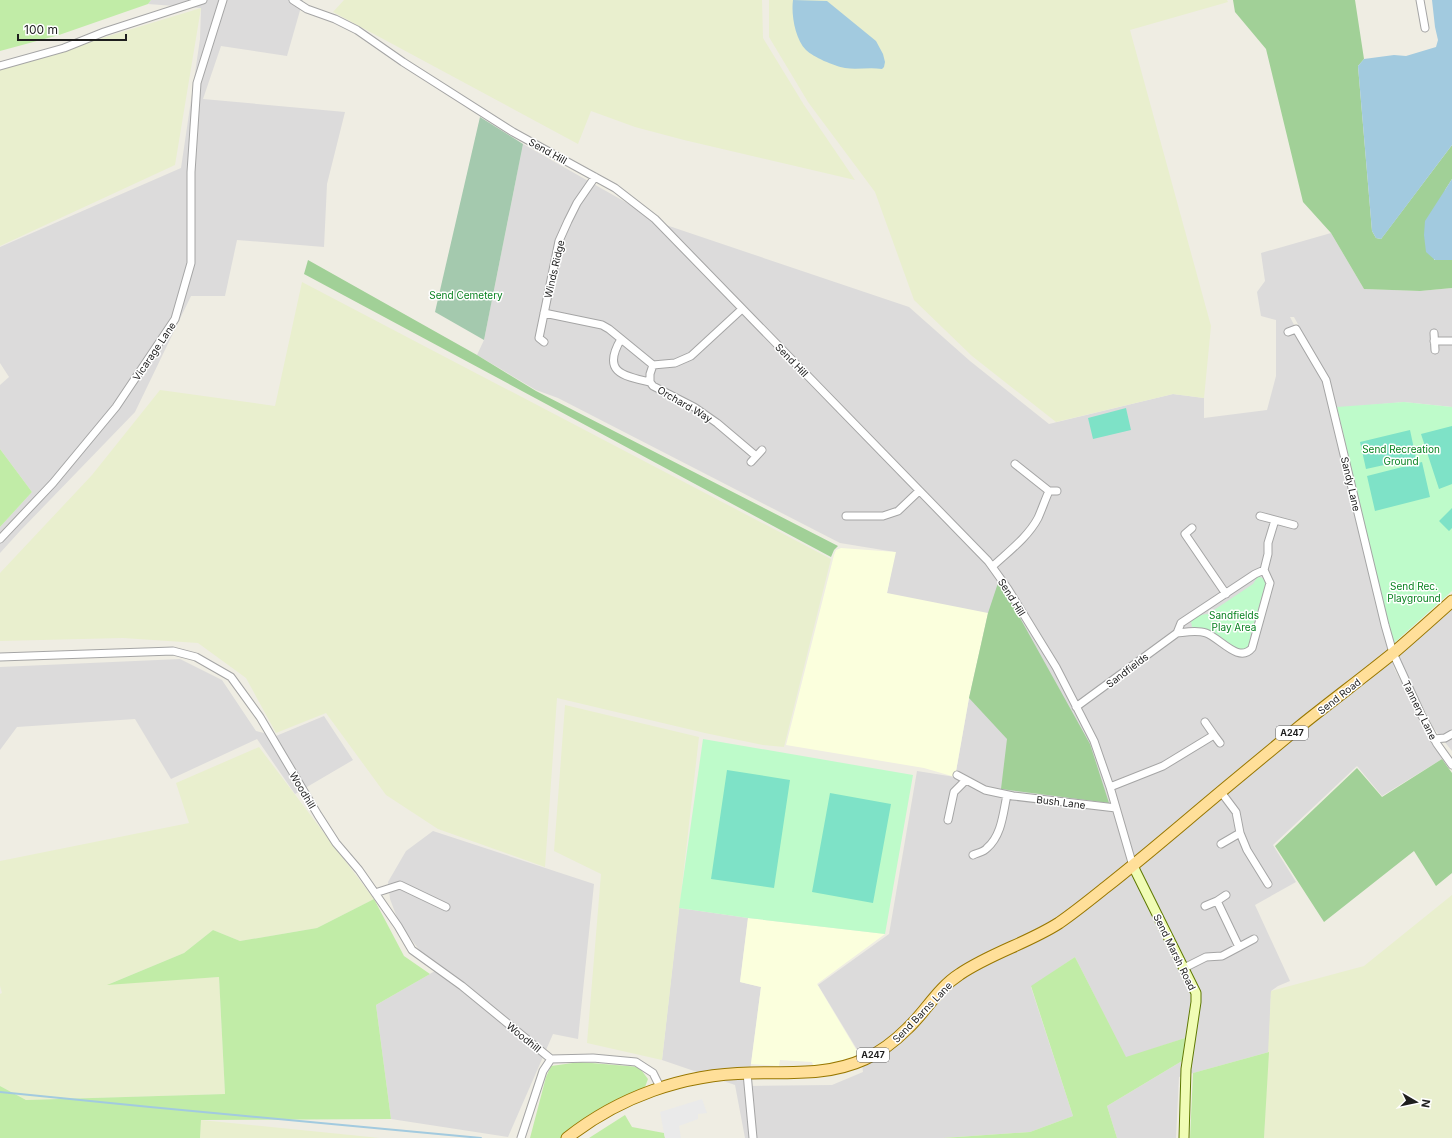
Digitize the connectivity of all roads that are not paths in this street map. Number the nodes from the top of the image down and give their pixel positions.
1 (203, 0) edge
2 (223, 0) edge
3 (293, 0) edge
4 (1420, 0) edge
5 (1425, 28) dead end
6 (0, 66) edge
7 (595, 177) junction
8 (742, 309) junction
9 (544, 313) junction
10 (1288, 332) dead end
11 (1434, 334) dead end
12 (621, 339) junction
13 (1434, 341) junction
14 (1452, 341) edge
15 (544, 342) dead end
16 (1435, 350) dead end
17 (653, 365) junction
18 (650, 382) junction
19 (762, 450) dead end
20 (756, 456) junction
21 (750, 462) dead end
22 (1015, 464) dead end
23 (919, 491) junction
24 (1049, 491) junction
25 (1057, 491) dead end
26 (846, 516) dead end
27 (1260, 516) dead end
28 (1275, 520) junction
29 (1294, 525) dead end
30 (1192, 528) dead end
31 (0, 539) edge
32 (1006, 563) dead end
33 (995, 564) junction
34 (1264, 570) junction
35 (1226, 594) junction
36 (1452, 601) edge
37 (1178, 633) junction
38 (1393, 653) junction
39 (0, 657) edge
40 (1076, 707) junction
41 (1204, 722) dead end
42 (1452, 734) edge
43 (1214, 735) junction
44 (1434, 739) junction
45 (1220, 743) dead end
46 (1452, 765) edge
47 (957, 775) dead end
48 (966, 780) junction
49 (1110, 787) junction
50 (1221, 792) junction
51 (1007, 795) junction
52 (1116, 808) junction
53 (948, 820) dead end
54 (1240, 833) junction
55 (1221, 844) dead end
56 (973, 855) dead end
57 (1133, 866) junction
58 (1268, 884) dead end
59 (375, 893) junction
60 (1226, 894) dead end
61 (1217, 901) junction
62 (1205, 906) dead end
63 (446, 908) dead end
64 (1254, 939) dead end
65 (1239, 947) junction
66 (1222, 956) junction
67 (1222, 964) dead end
68 (1184, 968) junction
69 (551, 1059) junction
70 (747, 1073) junction
71 (660, 1087) junction
72 (521, 1138) edge
73 (567, 1138) edge
74 (753, 1138) edge
75 (1184, 1138) edge

1 - 6 street
2 - 31 street, Vicarage Lane
3 - 7 street, Send Hill
4 - 5 street
7 - 8 street, Send Hill
7 - 9 street, Winds Ridge
8 - 17 street
8 - 23 street, Send Hill
9 - 12 street
9 - 15 street, Winds Ridge
10 - 38 street, Sandy Lane
11 - 13 street
12 - 17 street
12 - 18 street, Orchard Way
13 - 14 street
13 - 16 street
17 - 18 street, Orchard Way
18 - 20 street, Orchard Way
19 - 20 street
20 - 21 street
22 - 24 street
23 - 26 street
23 - 33 street, Send Hill
24 - 25 street
24 - 33 street
27 - 28 street
28 - 29 street
28 - 34 street
30 - 35 street
32 - 33 street
33 - 40 street, Send Hill
34 - 35 street, Sandfields
34 - 37 street
35 - 37 street, Sandfields
36 - 38 main road, Send Road / A247
37 - 40 street, Sandfields
38 - 44 street, Tannery Lane
38 - 50 main road, Send Road / A247
39 - 59 street, Woodhill
40 - 49 street, Send Hill
41 - 43 street
42 - 44 street
43 - 45 street
43 - 49 street
44 - 46 street, Tannery Lane
47 - 48 street, Bush Lane
48 - 51 street, Bush Lane
48 - 53 street
49 - 52 street, Send Hill
50 - 54 street
50 - 57 main road, Send Road / A247
51 - 52 street, Bush Lane
51 - 56 street
52 - 57 street, Send Hill
54 - 55 street
54 - 58 street
57 - 68 main road, Send Marsh Road
57 - 70 main road, Send Barns Lane / A247
59 - 63 street
59 - 69 street, Woodhill
60 - 61 street
61 - 62 street
61 - 65 street
64 - 65 street
65 - 66 street
66 - 67 street
66 - 68 street
68 - 75 main road, Send Marsh Road
69 - 71 street
69 - 72 street
70 - 71 main road, Send Barns Lane / A247
70 - 74 street
71 - 73 main road, Send Barns Lane / A247

